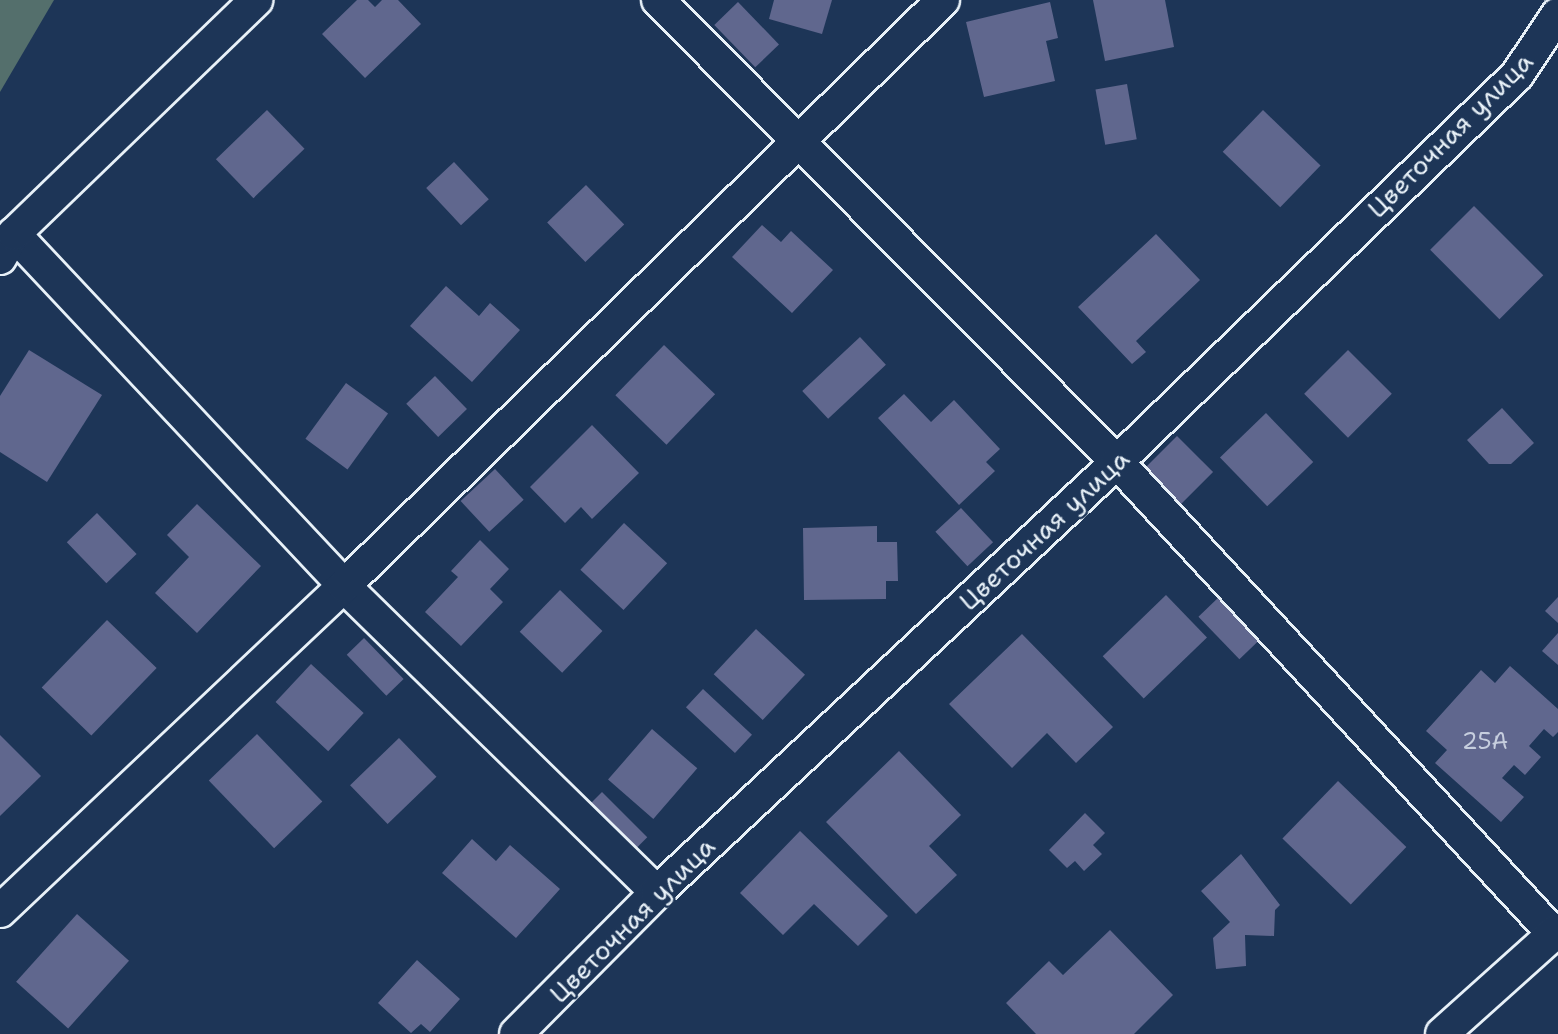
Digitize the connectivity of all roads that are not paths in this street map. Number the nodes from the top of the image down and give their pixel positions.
1 (256, 0) edge
2 (657, 0) edge
3 (943, 0) edge
4 (1558, 15) edge
5 (797, 140) junction
6 (7, 246) edge
7 (1116, 462) junction
8 (344, 586) junction
9 (657, 892) junction
10 (0, 911) edge
11 (1556, 932) edge
12 (516, 1034) edge
13 (1442, 1034) edge

1 - 6 lane
2 - 5 lane
3 - 5 lane
4 - 7 lane, Цветочная улица
5 - 7 lane
5 - 8 lane
6 - 8 lane
7 - 9 lane, Цветочная улица
7 - 11 lane
8 - 9 lane
8 - 10 lane
9 - 12 lane, Цветочная улица
11 - 13 lane

